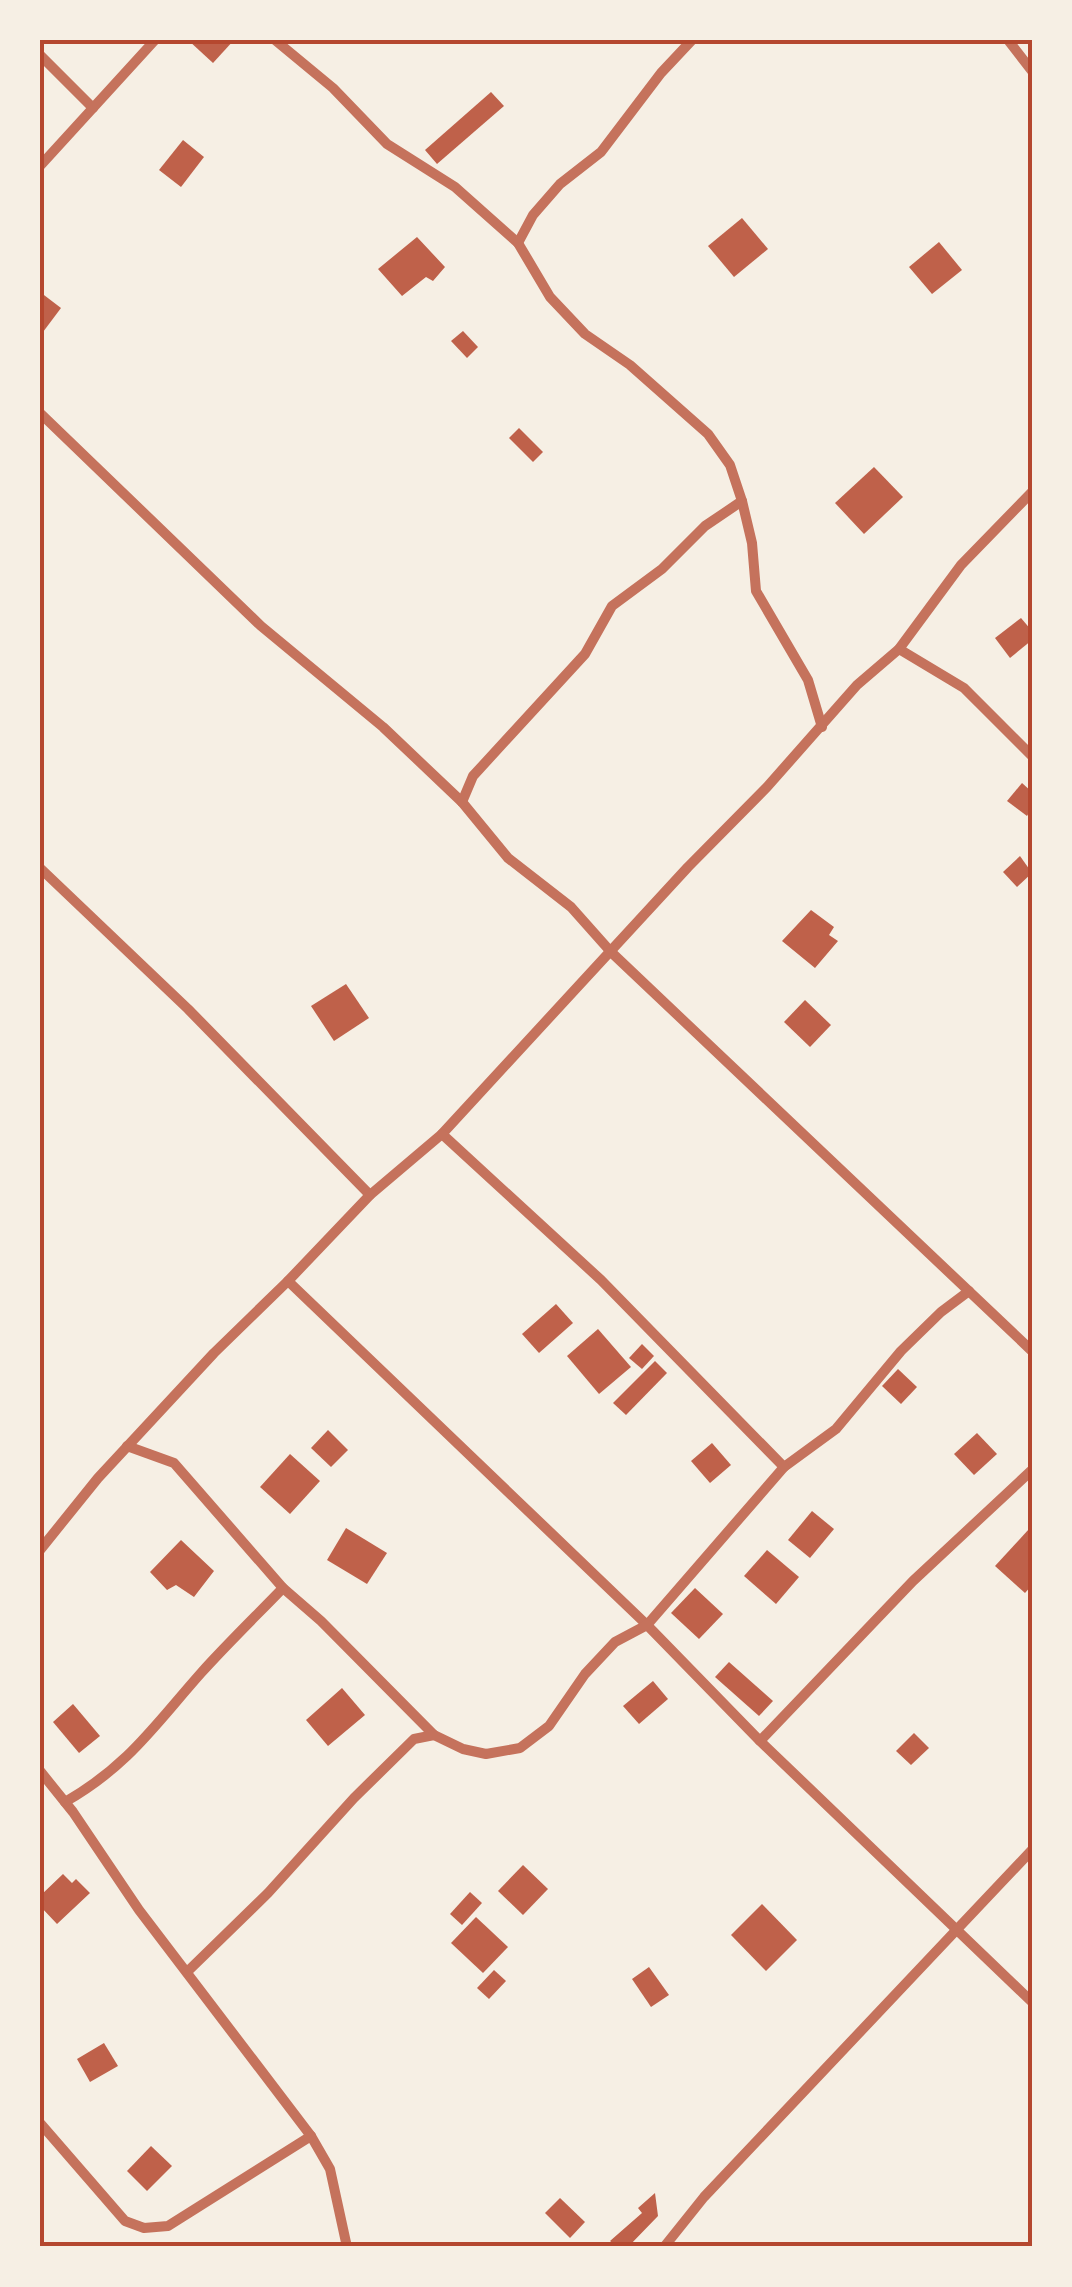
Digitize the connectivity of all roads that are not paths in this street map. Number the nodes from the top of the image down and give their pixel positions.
1 (155, 40) edge
2 (274, 40) edge
3 (692, 40) edge
4 (1008, 40) edge
5 (40, 55) edge
6 (1032, 71) edge
7 (93, 108) junction
8 (40, 166) edge
9 (518, 244) junction
10 (40, 414) edge
11 (1032, 492) edge
12 (742, 501) junction
13 (900, 649) junction
14 (822, 726) junction
15 (1032, 756) edge
16 (462, 802) junction
17 (40, 868) edge
18 (610, 952) junction
19 (442, 1134) junction
20 (370, 1195) junction
21 (288, 1281) junction
22 (969, 1292) junction
23 (1032, 1351) edge
24 (127, 1446) junction
25 (784, 1467) junction
26 (1032, 1470) edge
27 (40, 1550) edge
28 (283, 1588) junction
29 (648, 1625) junction
30 (434, 1735) junction
31 (760, 1741) junction
32 (40, 1772) edge
33 (65, 1802) junction
34 (1032, 1850) edge
35 (954, 1928) junction
36 (186, 1972) junction
37 (1032, 2002) edge
38 (40, 2123) edge
39 (311, 2136) junction
40 (346, 2247) edge
41 (664, 2247) edge

1 - 7 street
2 - 9 street
3 - 9 street
4 - 6 street
5 - 7 street
7 - 8 street
9 - 12 street
10 - 16 street
11 - 13 street
12 - 14 street
12 - 16 street
13 - 14 street
13 - 15 street
14 - 18 street
16 - 18 street
17 - 20 street
18 - 19 street
18 - 22 street
19 - 20 street
19 - 25 street
20 - 21 street
21 - 24 street
21 - 29 street
22 - 23 street
22 - 25 street
24 - 27 street
24 - 28 street
25 - 29 street
26 - 31 street
28 - 30 street
28 - 33 street
29 - 30 street
29 - 31 street
30 - 36 street
31 - 35 street
32 - 33 street
33 - 36 street
34 - 35 street
35 - 37 street
35 - 41 street
36 - 39 street
38 - 39 street
39 - 40 street

